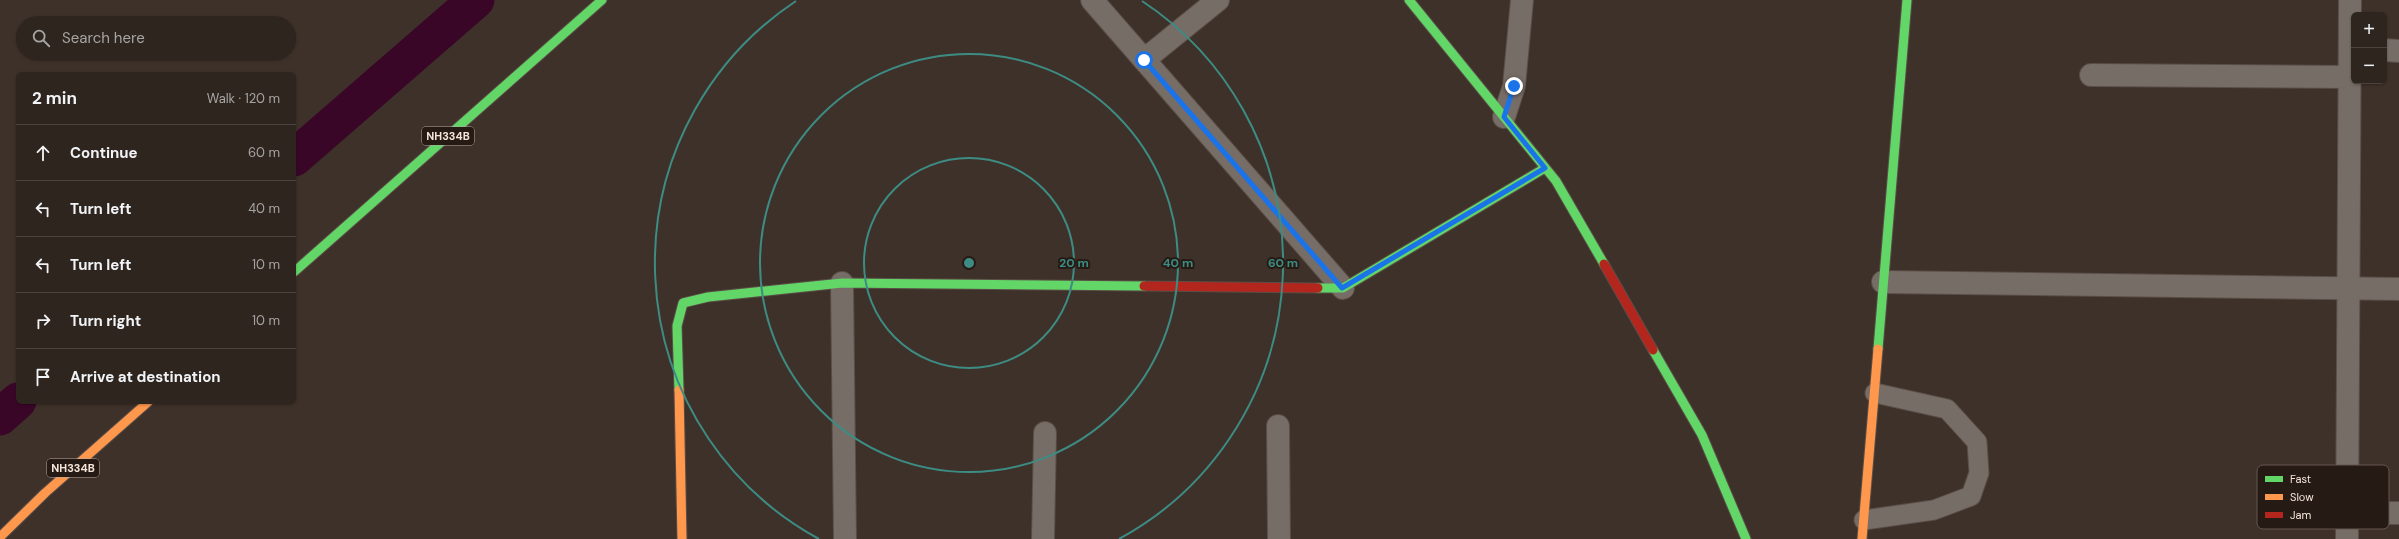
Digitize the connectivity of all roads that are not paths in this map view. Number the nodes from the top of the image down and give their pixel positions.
1 (602, 0) edge
2 (1092, 0) edge
3 (1218, 0) edge
4 (1409, 0) edge
5 (1522, 0) edge
6 (1906, 0) edge
7 (2350, 0) edge
8 (2352, 48) edge
9 (2387, 50) edge
10 (2399, 51) edge
11 (2351, 59) edge
12 (1144, 60) junction
13 (2091, 74) dead end
14 (2349, 77) junction
15 (1504, 117) junction
16 (1545, 168) junction
17 (296, 270) edge
18 (1883, 282) junction
19 (842, 283) junction
20 (1342, 288) junction
21 (2348, 289) junction
22 (2399, 289) edge
23 (1875, 393) junction
24 (146, 404) edge
25 (1278, 426) dead end
26 (1045, 433) dead end
27 (2347, 465) edge
28 (2389, 514) edge
29 (2399, 514) edge
30 (1864, 520) junction
31 (0, 536) edge
32 (682, 539) edge
33 (845, 539) edge
34 (1043, 539) edge
35 (1279, 539) edge
36 (1746, 539) edge
37 (1862, 539) edge

1 - 17 main road, NH334B
2 - 12 street
3 - 12 street
4 - 15 main road
5 - 15 street
6 - 18 main road
7 - 8 street
9 - 10 street
11 - 14 street
12 - 20 street
13 - 14 street
14 - 21 street
15 - 16 main road
16 - 20 main road
16 - 36 main road
18 - 21 street
18 - 23 main road
19 - 20 main road
19 - 32 main road
19 - 33 street
21 - 22 street
21 - 27 street
23 - 30 main road
23 - 30 lane
24 - 31 main road, NH334B
25 - 35 street
26 - 34 street
28 - 29 street
30 - 37 main road

